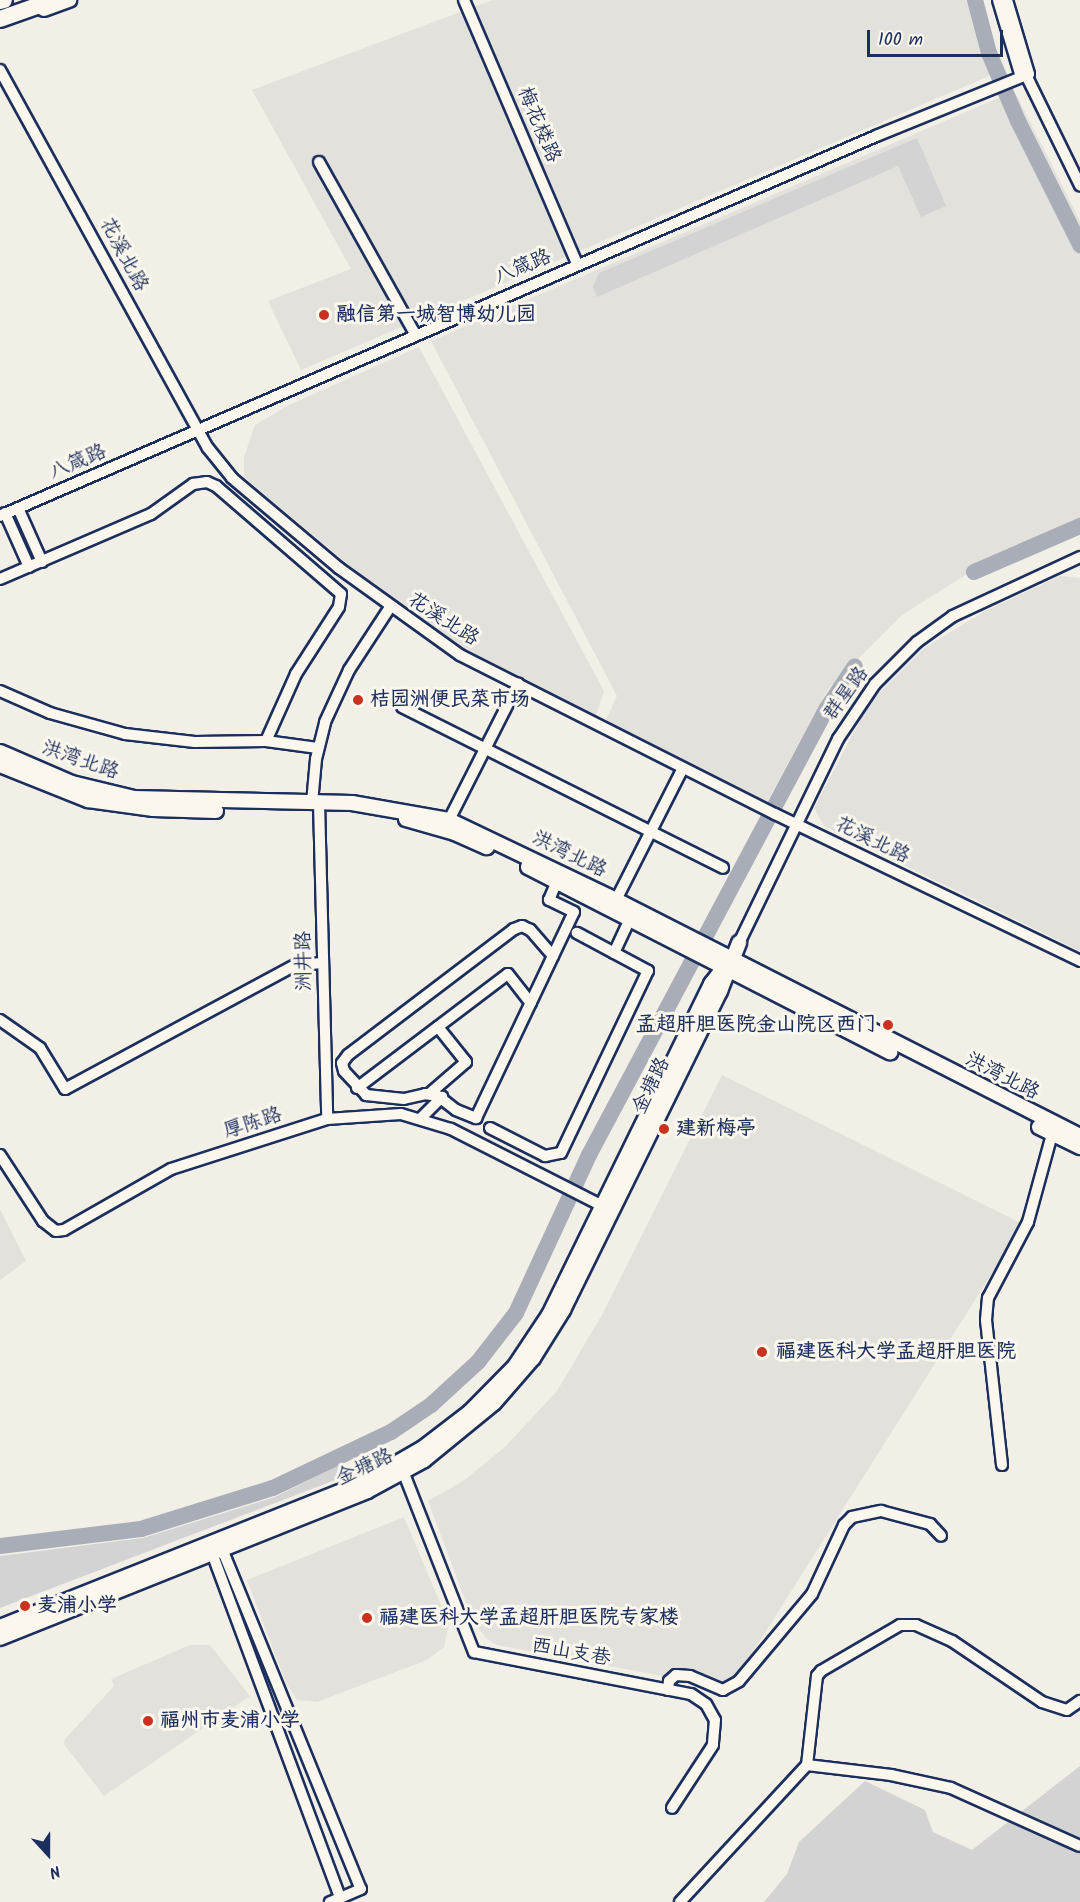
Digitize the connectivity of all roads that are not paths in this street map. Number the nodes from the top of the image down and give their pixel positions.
1 (54, 0) edge
2 (69, 0) edge
3 (464, 0) edge
4 (998, 0) edge
5 (1007, 0) edge
6 (0, 20) edge
7 (0, 25) edge
8 (0, 70) edge
9 (1025, 75) junction
10 (319, 162) dead end
11 (1080, 185) edge
12 (577, 264) junction
13 (415, 334) junction
14 (198, 432) junction
15 (18, 508) junction
16 (3, 514) edge
17 (296, 532) junction
18 (306, 540) junction
19 (286, 544) junction
20 (297, 553) junction
21 (1080, 557) edge
22 (42, 562) junction
23 (29, 567) junction
24 (0, 579) edge
25 (390, 607) junction
26 (518, 684) junction
27 (0, 691) edge
28 (402, 707) dead end
29 (266, 741) junction
30 (318, 748) junction
31 (485, 749) junction
32 (0, 752) edge
33 (0, 765) edge
34 (683, 768) junction
35 (317, 806) junction
36 (449, 819) junction
37 (798, 825) junction
38 (651, 832) junction
39 (723, 868) dead end
40 (557, 881) junction
41 (616, 900) junction
42 (630, 919) junction
43 (577, 933) dead end
44 (739, 943) joint
45 (698, 948) junction
46 (614, 952) junction
47 (553, 956) junction
48 (1080, 961) edge
49 (323, 963) junction
50 (729, 964) junction
51 (531, 1003) junction
52 (0, 1020) edge
53 (438, 1027) junction
54 (357, 1088) junction
55 (429, 1094) junction
56 (442, 1097) junction
57 (421, 1118) junction
58 (327, 1119) junction
59 (490, 1128) dead end
60 (1052, 1134) junction
61 (1080, 1136) edge
62 (1080, 1147) edge
63 (0, 1155) edge
64 (603, 1206) junction
65 (1002, 1465) dead end
66 (401, 1468) junction
67 (941, 1536) dead end
68 (217, 1551) junction
69 (0, 1627) edge
70 (0, 1638) edge
71 (668, 1690) junction
72 (1080, 1701) edge
73 (807, 1765) junction
74 (672, 1808) dead end
75 (1080, 1846) edge
76 (335, 1900) edge
77 (680, 1902) edge

1 - 6 highway
2 - 7 main road
3 - 12 street, 梅花楼路
4 - 9 street
5 - 9 street
8 - 14 street, 花溪北路
9 - 11 street
9 - 12 street, 八箴路
10 - 13 street
12 - 13 street, 八箴路
13 - 14 street, 八箴路
14 - 15 street, 八箴路
14 - 17 street, 花溪北路
15 - 16 street, 八箴路
15 - 22 street
16 - 23 street
17 - 18 street, 花溪北路
17 - 19 street
18 - 20 street
18 - 25 street, 花溪北路
19 - 20 street
19 - 22 street
20 - 29 street
21 - 37 street, 群星路
22 - 23 street
23 - 24 street
25 - 26 street, 花溪北路
25 - 30 street, 洲井路
26 - 31 street
26 - 34 street, 花溪北路
27 - 29 street
28 - 31 street
29 - 30 street
30 - 35 street, 洲井路
31 - 36 street
31 - 38 street
32 - 35 main road, 洪湾北路
33 - 35 main road, 洪湾北路
34 - 37 street, 花溪北路
34 - 38 street
35 - 36 main road, 洪湾北路
35 - 40 main road, 洪湾北路
35 - 49 street, 洲井路
36 - 41 main road, 洪湾北路
37 - 44 street, 群星路
37 - 48 street, 花溪北路
38 - 39 street
38 - 41 street
40 - 42 main road, 洪湾北路
40 - 47 street
41 - 45 main road, 洪湾北路
42 - 45 main road, 洪湾北路
42 - 46 street
43 - 46 street
44 - 50 main road, 金塘路
45 - 50 main road, 洪湾北路
46 - 59 street
47 - 51 street
47 - 54 street
49 - 52 street
49 - 58 street, 洲井路
50 - 60 main road, 洪湾北路
50 - 61 main road, 洪湾北路
50 - 64 main road, 金塘路
50 - 66 main road, 金塘路
51 - 53 street
51 - 56 street
53 - 54 street
53 - 55 street
54 - 55 street
55 - 56 street
56 - 57 street
57 - 58 street, 厚陈路
57 - 64 street, 厚陈路
58 - 63 street, 厚陈路
60 - 62 main road, 洪湾北路
60 - 65 street
64 - 66 main road, 金塘路
66 - 68 main road, 金塘路
66 - 69 main road, 金塘路
66 - 71 street, 西山支巷
67 - 71 street
68 - 70 main road, 金塘路
68 - 76 street
68 - 76 street
71 - 74 street, 西山支巷
72 - 73 street
73 - 75 street
73 - 77 street

